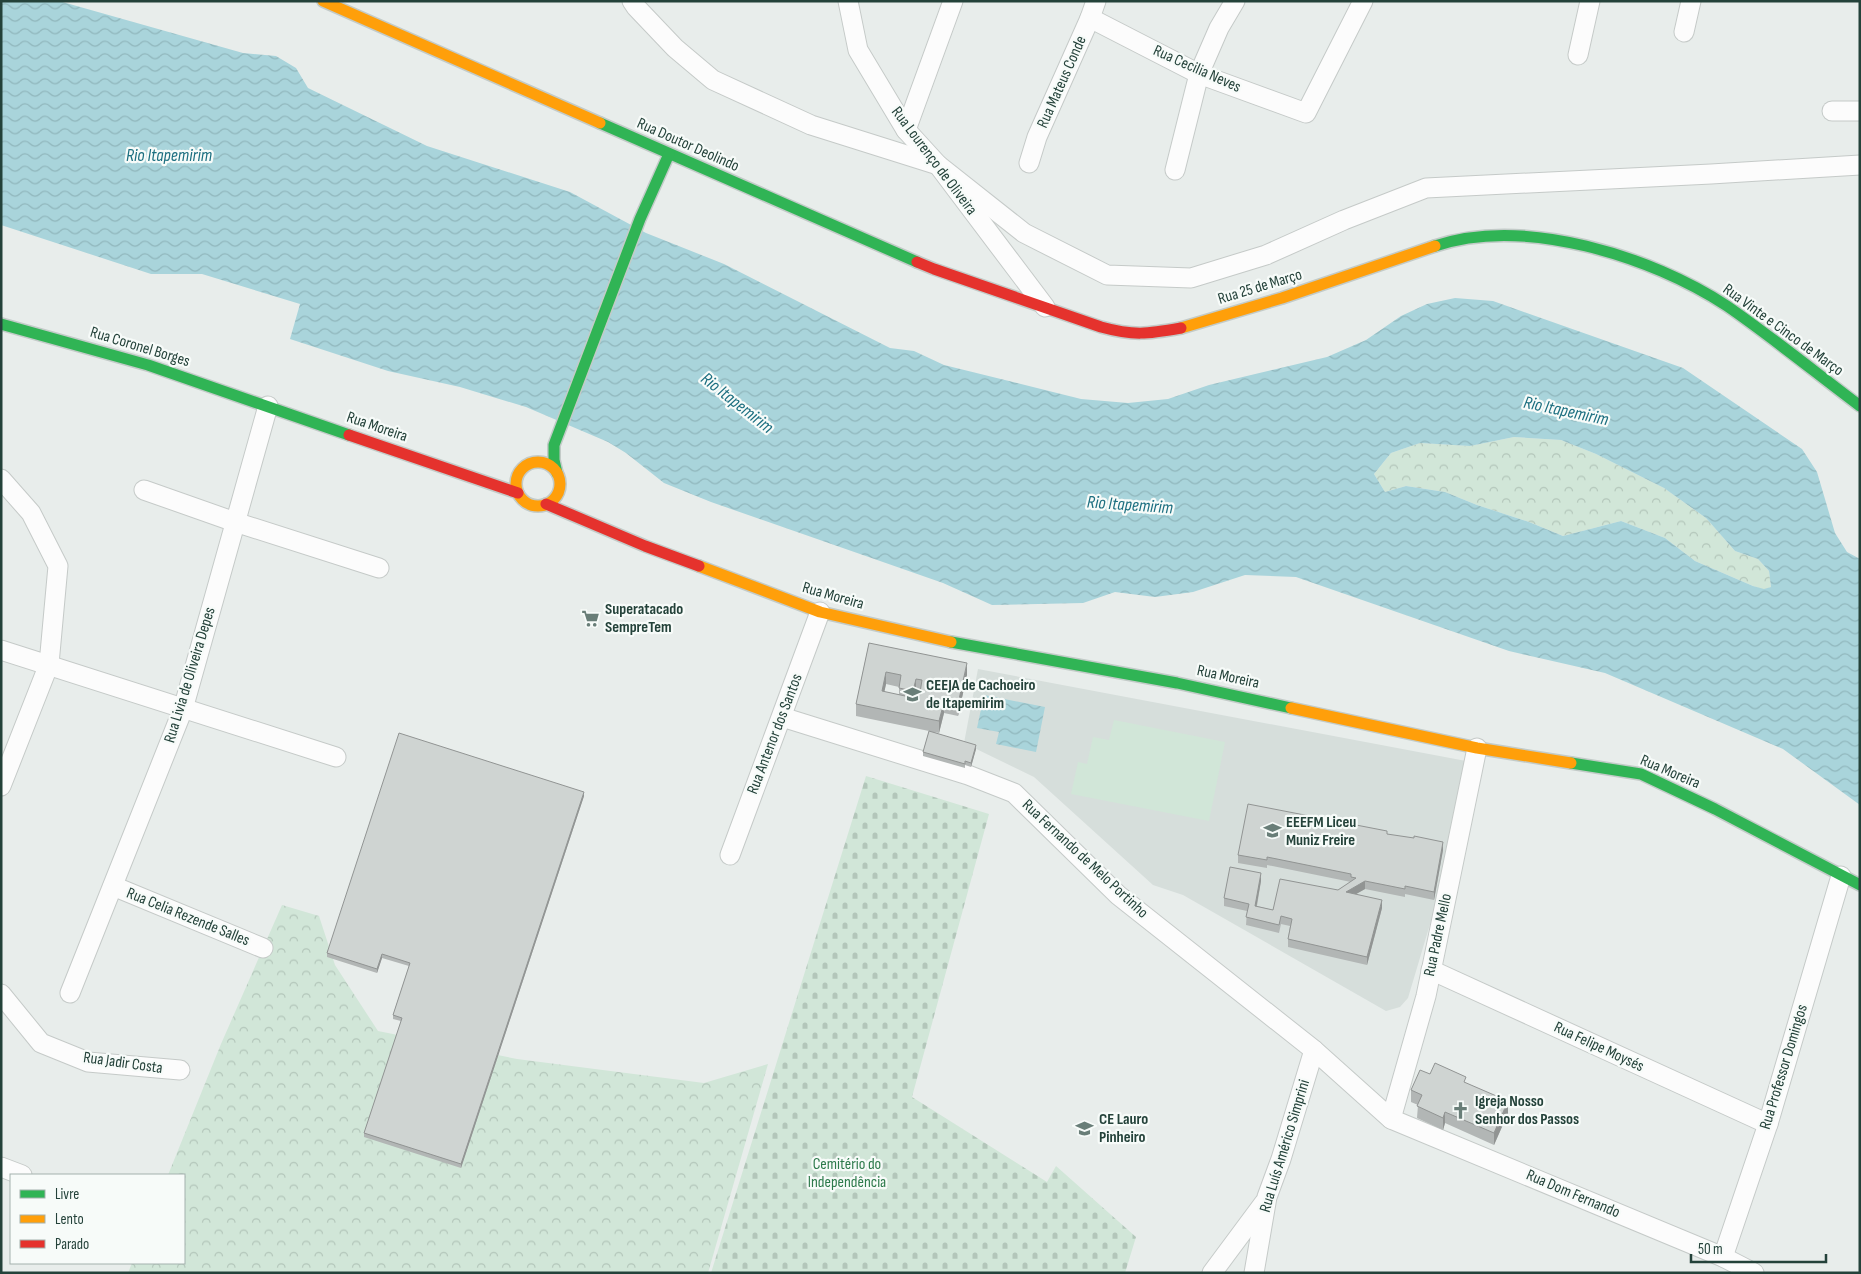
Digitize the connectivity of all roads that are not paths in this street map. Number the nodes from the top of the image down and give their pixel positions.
1 (323, 1) edge
2 (632, 1) edge
3 (848, 1) edge
4 (953, 1) edge
5 (1235, 1) edge
6 (1363, 1) edge
7 (1590, 1) edge
8 (1691, 1) edge
9 (1093, 10) edge
10 (1684, 32) dead end
11 (1578, 54) dead end
12 (1199, 74) junction
13 (1832, 111) dead end
14 (1860, 111) edge
15 (906, 130) junction
16 (669, 154) junction
17 (1029, 163) dead end
18 (938, 165) junction
19 (1860, 166) edge
20 (1176, 170) dead end
21 (1484, 236) joint
22 (1045, 307) junction
23 (1, 324) edge
24 (268, 406) junction
25 (1860, 406) edge
26 (556, 440) junction
27 (536, 462) junction
28 (521, 469) junction
29 (557, 473) junction
30 (475, 478) junction
31 (1, 479) edge
32 (561, 484) junction
33 (144, 490) dead end
34 (518, 493) junction
35 (546, 504) junction
36 (581, 519) junction
37 (235, 522) junction
38 (380, 568) dead end
39 (820, 612) junction
40 (1, 650) edge
41 (49, 664) junction
42 (183, 709) junction
43 (782, 717) junction
44 (1477, 748) junction
45 (336, 757) dead end
46 (1, 786) edge
47 (730, 855) dead end
48 (1841, 876) junction
49 (1860, 885) edge
50 (113, 886) junction
51 (263, 948) dead end
52 (1431, 970) junction
53 (70, 992) dead end
54 (1, 994) edge
55 (1314, 1050) junction
56 (180, 1070) dead end
57 (1391, 1119) junction
58 (1768, 1124) junction
59 (1, 1167) edge
60 (19, 1174) edge
61 (1267, 1197) junction
62 (1723, 1257) junction
63 (1745, 1271) edge
64 (1212, 1273) edge
65 (1254, 1273) edge

1 - 16 main road, Rua Doutor Deolindo
2 - 18 street
3 - 15 street, Rua Lourenço de Oliveira
4 - 15 street
5 - 12 street
6 - 12 street, Rua Cecilia Neves
7 - 11 street
8 - 10 street
9 - 12 street, Rua Cecilia Neves
9 - 17 street, Rua Mateus Conde
12 - 20 street
13 - 14 street
15 - 18 street, Rua Lourenço de Oliveira
16 - 22 main road, Rua Doutor Deolindo
16 - 26 main road
18 - 19 street
18 - 22 street, Rua Lourenço de Oliveira
21 - 22 main road, Rua 25 de Março
21 - 25 main road, Rua Vinte e Cinco de Março
23 - 24 main road, Rua Coronel Borges
24 - 30 main road, Rua Moreira
24 - 37 street, Rua Livia de Oliveira Depes
26 - 27 main road
26 - 29 main road
27 - 28 main road
27 - 29 main road
28 - 30 main road
28 - 34 main road
29 - 32 main road
30 - 34 main road, Rua Moreira
31 - 41 street
32 - 35 main road
32 - 36 main road
33 - 37 street
34 - 35 main road
35 - 36 main road, Rua Moreira
36 - 39 main road, Rua Moreira
37 - 38 street
37 - 42 street, Rua Livia de Oliveira Depes
39 - 43 street, Rua Antenor dos Santos
39 - 44 main road, Rua Moreira
40 - 41 street
41 - 42 street
41 - 46 street
42 - 45 street
42 - 50 street, Rua Livia de Oliveira Depes
43 - 47 street, Rua Antenor dos Santos
43 - 55 street, Rua Fernando de Melo Portinho
44 - 48 main road, Rua Moreira
44 - 52 street, Rua Padre Mello
48 - 49 main road, Rua Moreira
48 - 58 street, Rua Professor Domingos
50 - 51 street, Rua Celia Rezende Salles
50 - 53 street, Rua Livia de Oliveira Depes
52 - 57 street, Rua Padre Mello
52 - 58 street, Rua Felipe Moysés
54 - 56 street, Rua Jadir Costa
55 - 57 street, Rua Fernando de Melo Portinho
55 - 61 street, Rua Luís Américo Simprini
57 - 62 street, Rua Dom Fernando
58 - 62 street, Rua Professor Domingos
59 - 60 street
61 - 64 street
61 - 65 street, Rua Luís Américo Simprini
62 - 63 street, Rua Dom Fernando

